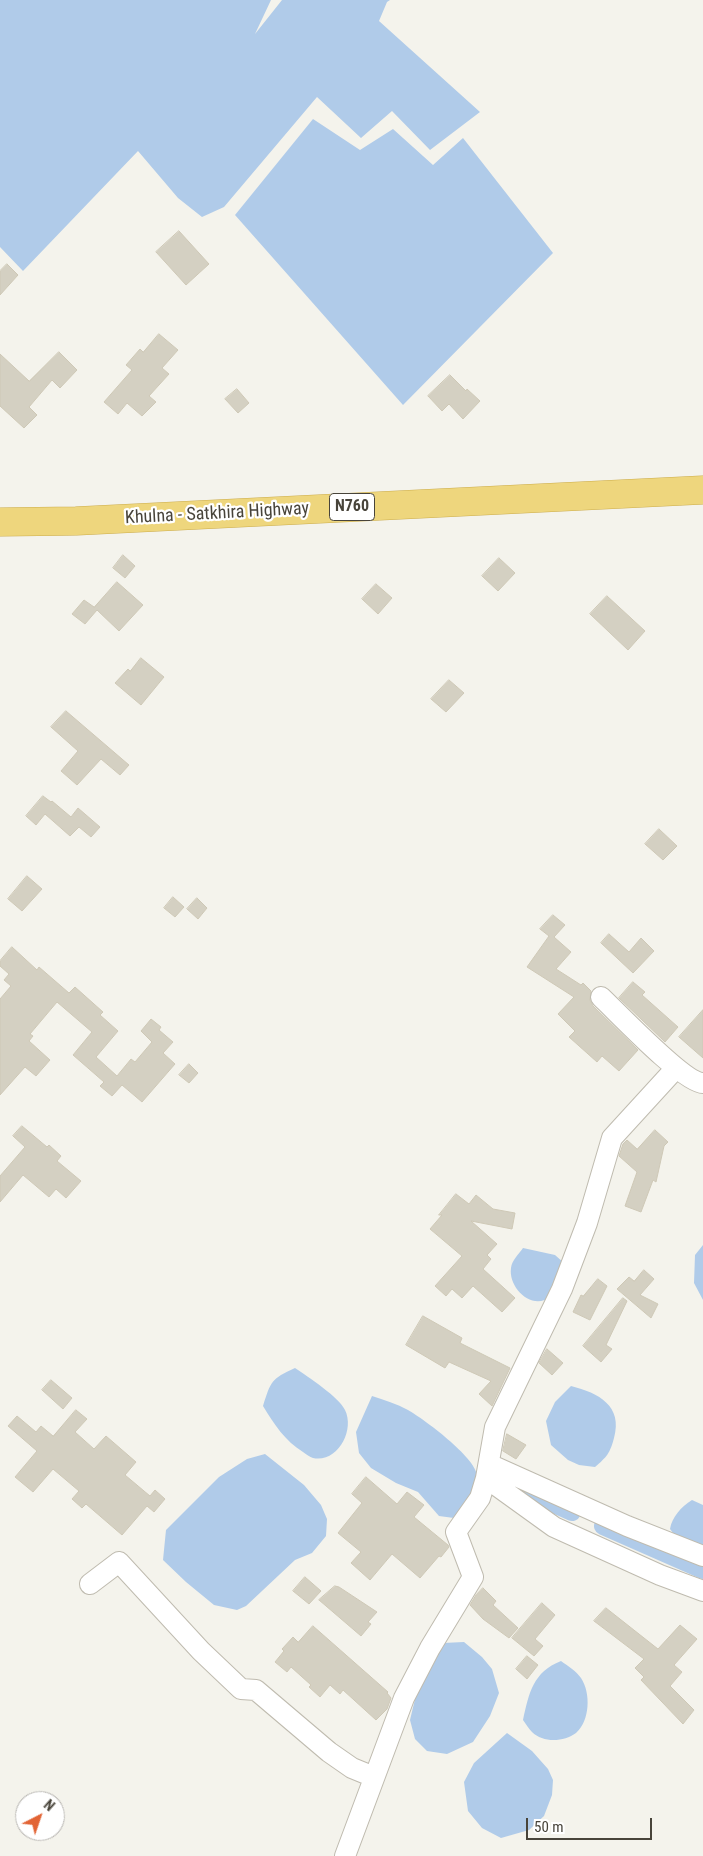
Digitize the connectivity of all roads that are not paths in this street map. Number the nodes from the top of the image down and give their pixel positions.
1 (703, 490) edge
2 (0, 522) edge
3 (601, 997) dead end
4 (676, 1068) junction
5 (703, 1083) edge
6 (487, 1471) junction
7 (703, 1556) edge
8 (90, 1584) dead end
9 (703, 1591) edge
10 (374, 1777) junction
11 (345, 1856) edge

1 - 2 highway, Khulna - Satkhira Highway / N760
3 - 4 street
4 - 5 street
4 - 6 street
6 - 7 street
6 - 9 street
6 - 10 street
8 - 10 street
10 - 11 street

